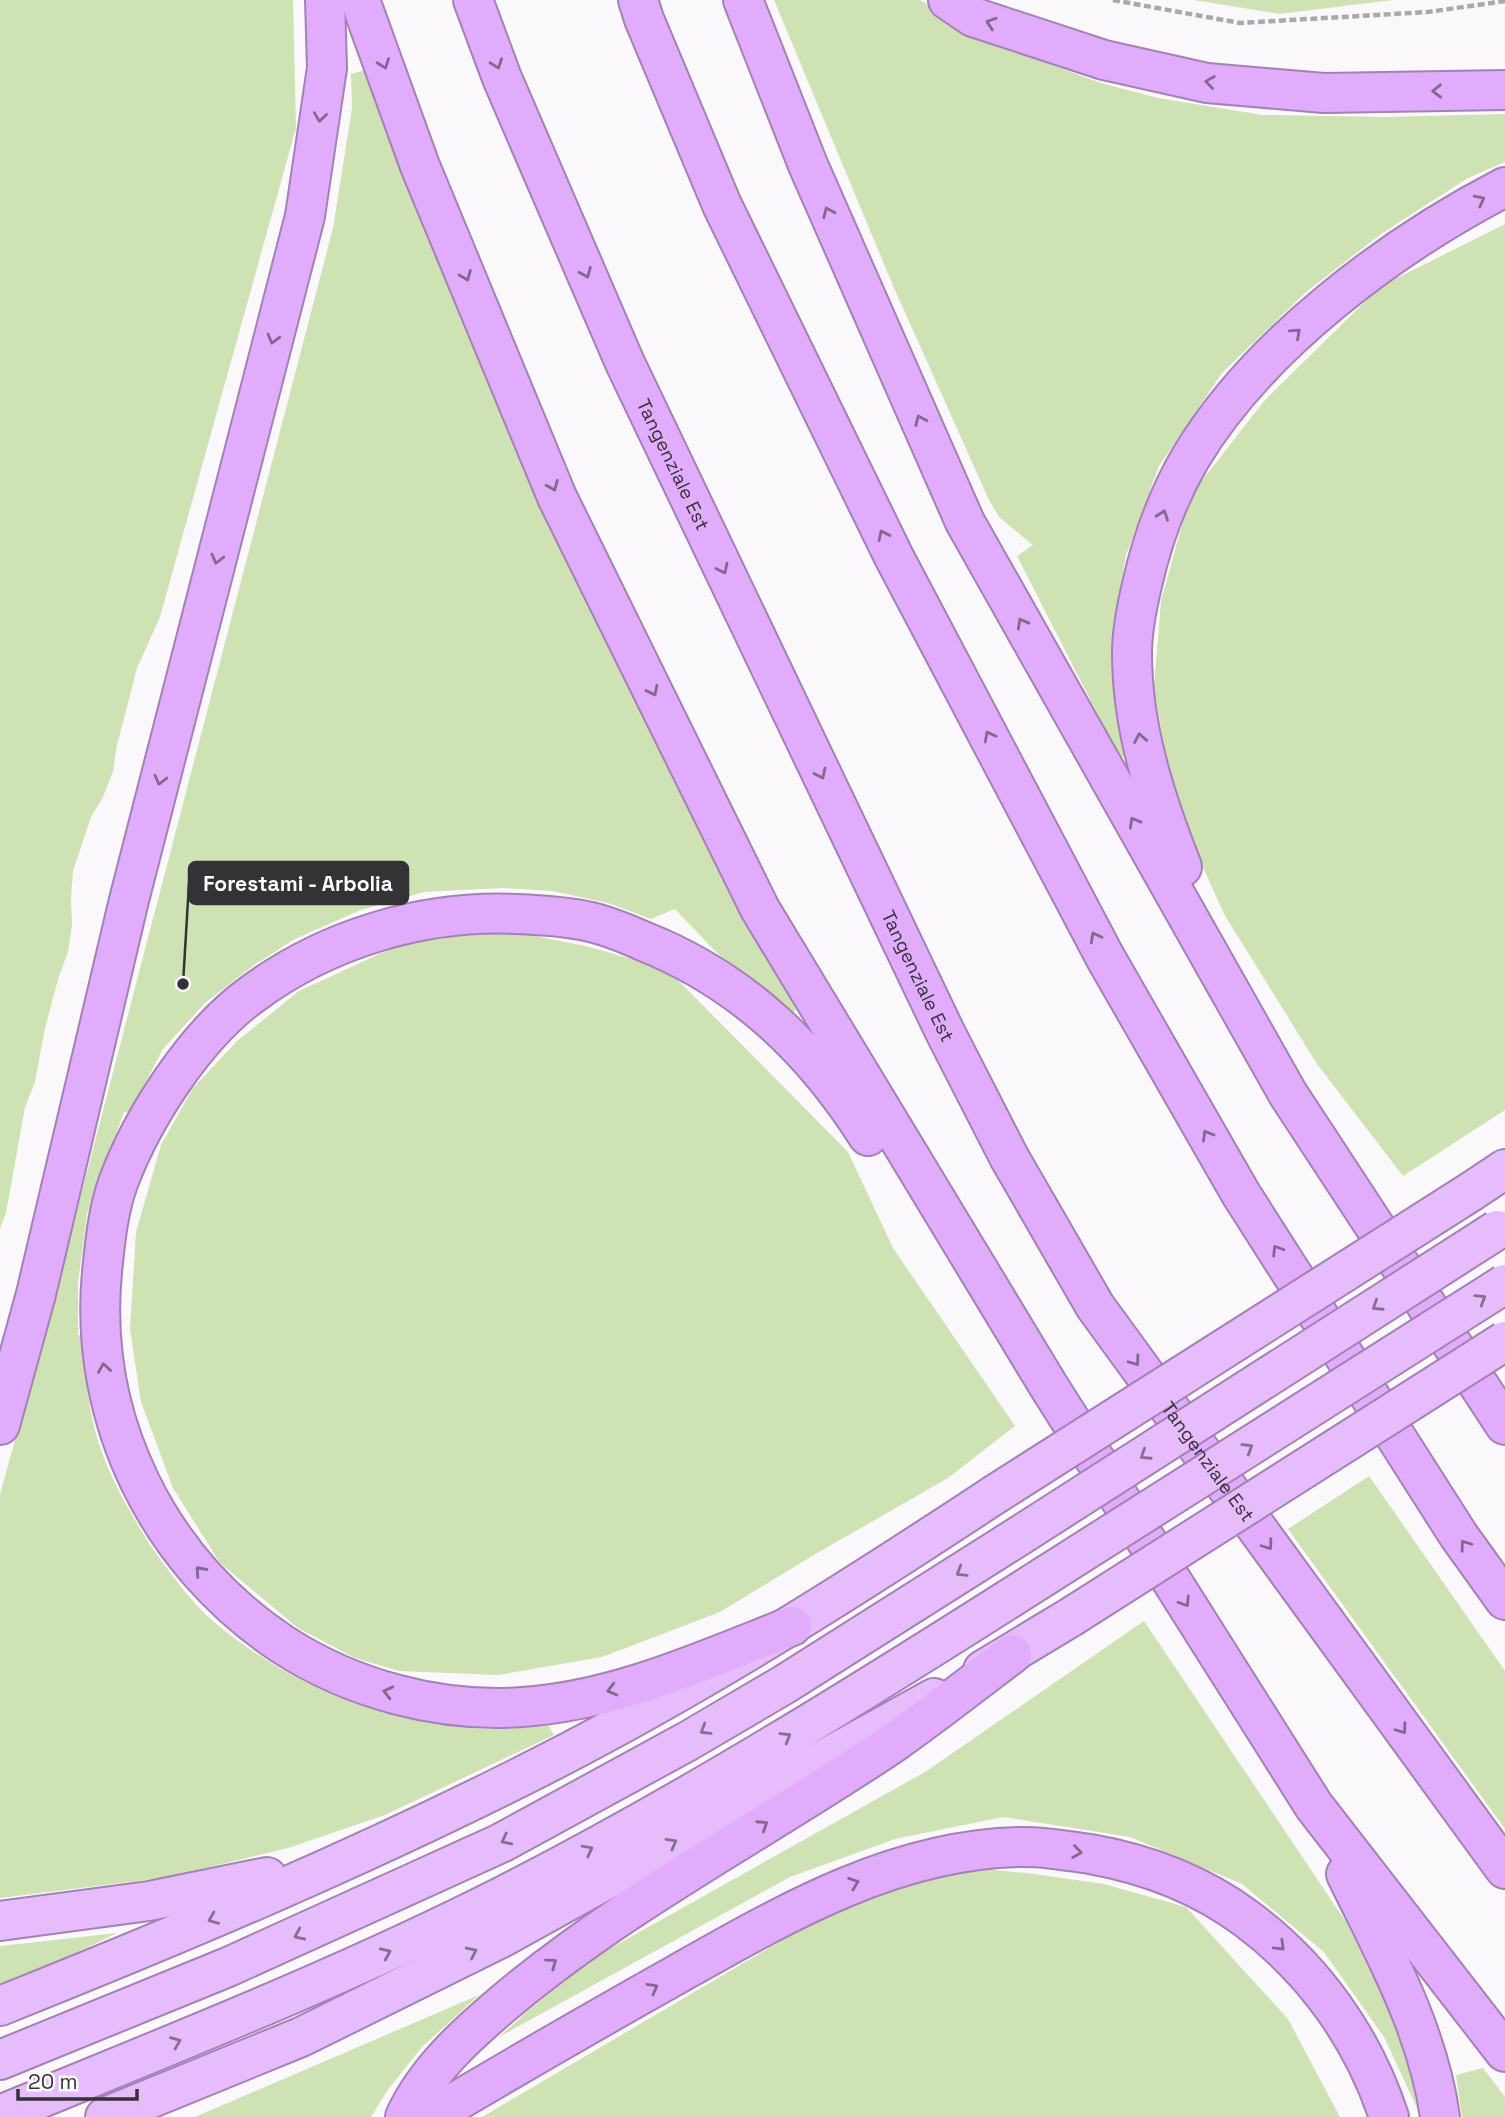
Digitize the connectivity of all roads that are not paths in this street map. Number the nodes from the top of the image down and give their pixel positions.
1 (325, 0) edge
2 (360, 0) edge
3 (474, 0) edge
4 (638, 0) edge
5 (743, 0) edge
6 (948, 0) edge
7 (1505, 90) edge
8 (1505, 187) edge
9 (129, 901) junction
10 (1288, 1094) junction
11 (1505, 1170) edge
12 (1501, 1227) edge
13 (1505, 1284) edge
14 (0, 1332) edge
15 (1505, 1341) edge
16 (1048, 1385) junction
17 (0, 1425) edge
18 (1505, 1425) edge
19 (1505, 1600) edge
20 (792, 1626) junction
21 (1012, 1654) junction
22 (1314, 1806) junction
23 (409, 1830) junction
24 (1505, 1869) edge
25 (0, 1920) edge
26 (0, 2006) edge
27 (1505, 2052) edge
28 (0, 2060) edge
29 (0, 2115) edge
30 (105, 2117) edge
31 (405, 2117) edge
32 (430, 2117) edge
33 (1389, 2117) edge
34 (1440, 2117) edge

1 -> 9 highway
2 -> 16 highway
3 -> 24 highway, Tangenziale Est
19 -> 4 highway
10 -> 5 highway
7 -> 6 highway
10 -> 8 highway
9 - 14 highway
9 - 17 highway
10 - 18 highway
11 - 20 highway, bridge
12 -> 28 highway, bridge
29 -> 13 highway, bridge
15 - 21 highway, bridge
20 -> 16 highway
16 -> 22 highway
20 - 23 highway
30 -> 21 highway
31 -> 21 highway
22 - 27 highway
22 - 34 highway
23 - 25 highway
23 -> 26 highway
32 -> 33 highway

